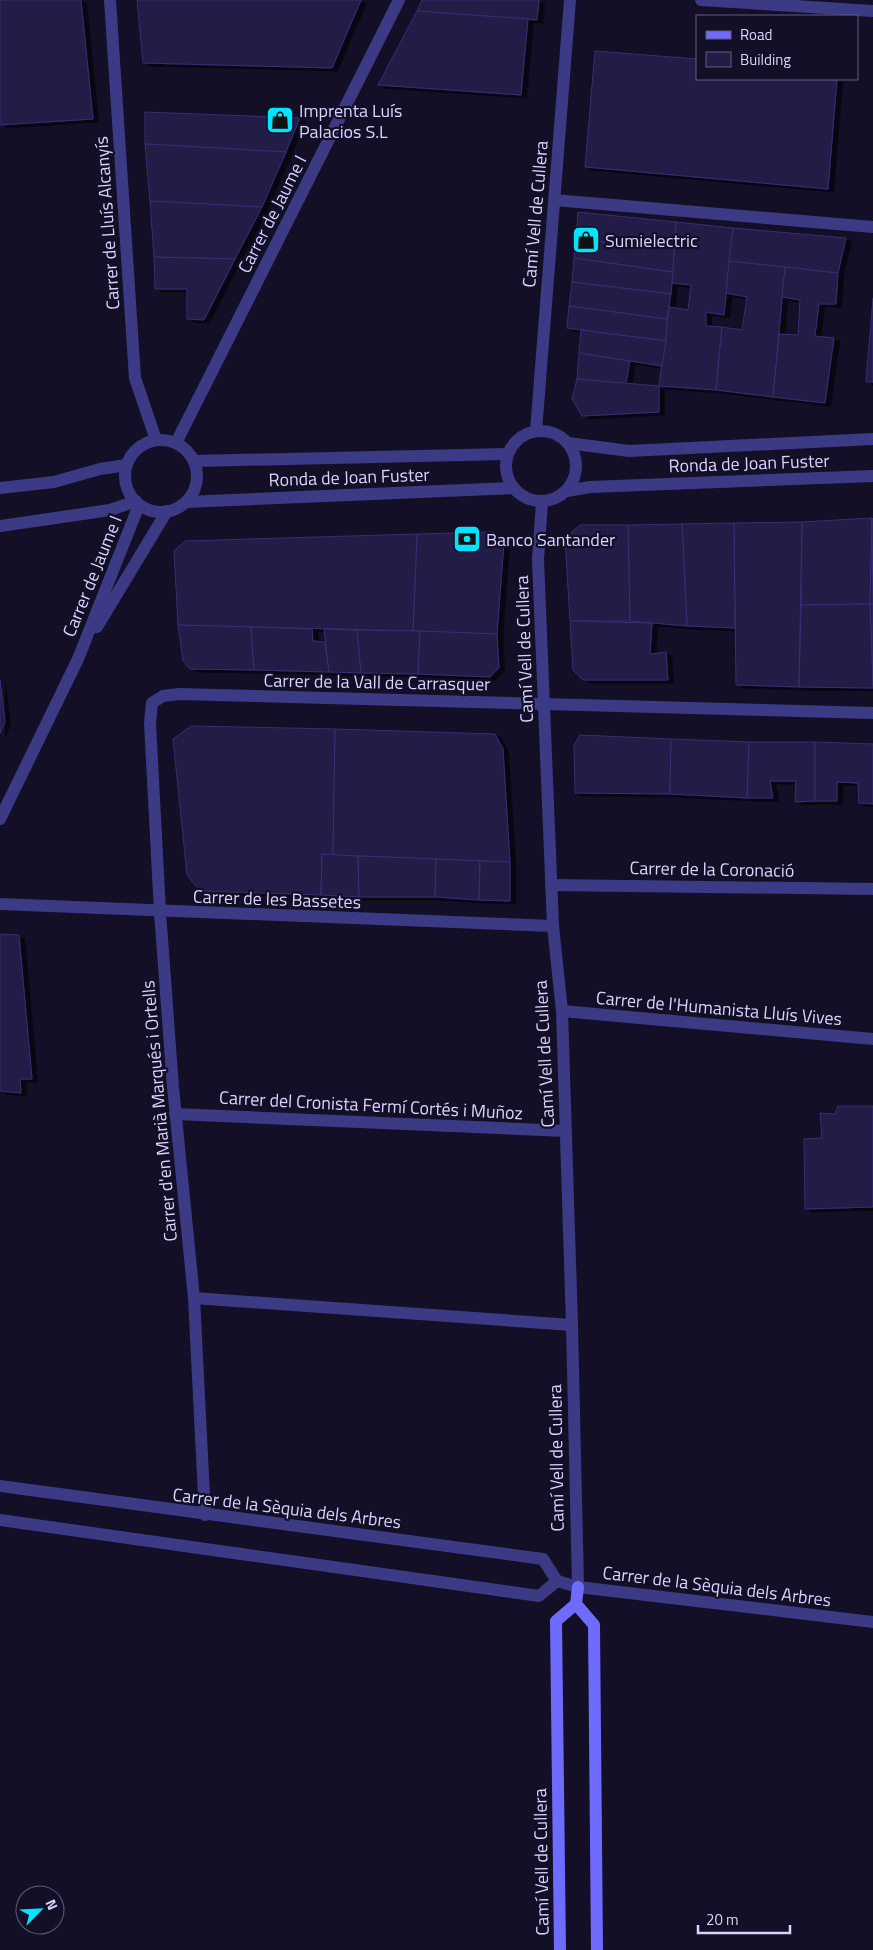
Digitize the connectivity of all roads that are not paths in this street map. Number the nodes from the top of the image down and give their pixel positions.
1 (110, 0) edge
2 (399, 0) edge
3 (570, 0) edge
4 (701, 0) edge
5 (873, 11) edge
6 (554, 200) junction
7 (873, 227) edge
8 (536, 431) junction
9 (873, 439) edge
10 (156, 440) junction
11 (176, 443) junction
12 (568, 443) junction
13 (507, 454) junction
14 (194, 461) junction
15 (126, 465) junction
16 (873, 476) edge
17 (0, 488) edge
18 (512, 488) junction
19 (567, 491) junction
20 (186, 502) junction
21 (542, 502) junction
22 (137, 503) junction
23 (167, 511) junction
24 (0, 526) edge
25 (78, 659) junction
26 (152, 703) joint
27 (544, 704) junction
28 (873, 713) edge
29 (0, 819) edge
30 (551, 885) junction
31 (873, 889) edge
32 (0, 904) edge
33 (160, 912) junction
34 (553, 926) junction
35 (562, 1011) junction
36 (873, 1039) edge
37 (176, 1114) junction
38 (566, 1131) junction
39 (194, 1298) junction
40 (572, 1325) junction
41 (0, 1486) edge
42 (205, 1515) junction
43 (0, 1520) edge
44 (557, 1581) junction
45 (578, 1587) junction
46 (576, 1604) junction
47 (873, 1622) edge
48 (560, 1950) edge
49 (597, 1950) edge

1 - 10 street, Carrer de Lluís Alcanyís
2 - 11 street, Carrer de Jaume I
3 - 6 street, Camí Vell de Cullera
4 - 5 street
6 - 7 street
6 - 8 street, Camí Vell de Cullera
8 - 12 street
8 - 13 street
9 - 12 street, Ronda de Joan Fuster
10 - 11 street
10 - 15 street
11 - 14 street
12 - 19 street
13 - 14 street, Ronda de Joan Fuster
13 - 18 street
14 - 20 street
15 - 17 street
15 - 22 street
16 - 19 street, Ronda de Joan Fuster
18 - 20 street, Ronda de Joan Fuster
18 - 21 street
19 - 21 street
20 - 23 street
21 - 27 street, Camí Vell de Cullera
22 - 23 street
22 - 24 street
22 - 25 street, Carrer de Jaume I
23 - 25 street, Carrer de Jaume I
25 - 29 street, Carrer de Jaume I
26 - 27 street, Carrer de la Vall de Carrasquer
26 - 33 street, Carrer d'en Marià Marqués i Ortells
27 - 28 street, Carrer de la Vall de Carrasquer
27 - 30 street, Camí Vell de Cullera
30 - 31 street, Carrer de la Coronació
30 - 34 street, Camí Vell de Cullera
32 - 33 street, Carrer de les Bassetes
33 - 34 street, Carrer de les Bassetes
33 - 37 street, Carrer d'en Marià Marqués i Ortells
34 - 35 street, Camí Vell de Cullera
35 - 36 street, Carrer de l'Humanista Lluís Vives
35 - 38 street, Camí Vell de Cullera
37 - 38 street, Carrer del Cronista Fermí Cortés i Muñoz
37 - 39 street, Carrer d'en Marià Marqués i Ortells
38 - 40 street, Camí Vell de Cullera
39 - 40 street
39 - 42 street, Carrer d'en Marià Marqués i Ortells
40 - 45 street, Camí Vell de Cullera
41 - 42 street, Carrer de la Sèquia dels Arbres
42 - 44 street, Carrer de la Sèquia dels Arbres
43 - 44 street
44 - 45 street, Carrer de la Sèquia dels Arbres
45 - 46 street, Camí Vell de Cullera
45 - 47 street, Carrer de la Sèquia dels Arbres
46 - 48 street, Camí Vell de Cullera
46 - 49 street

